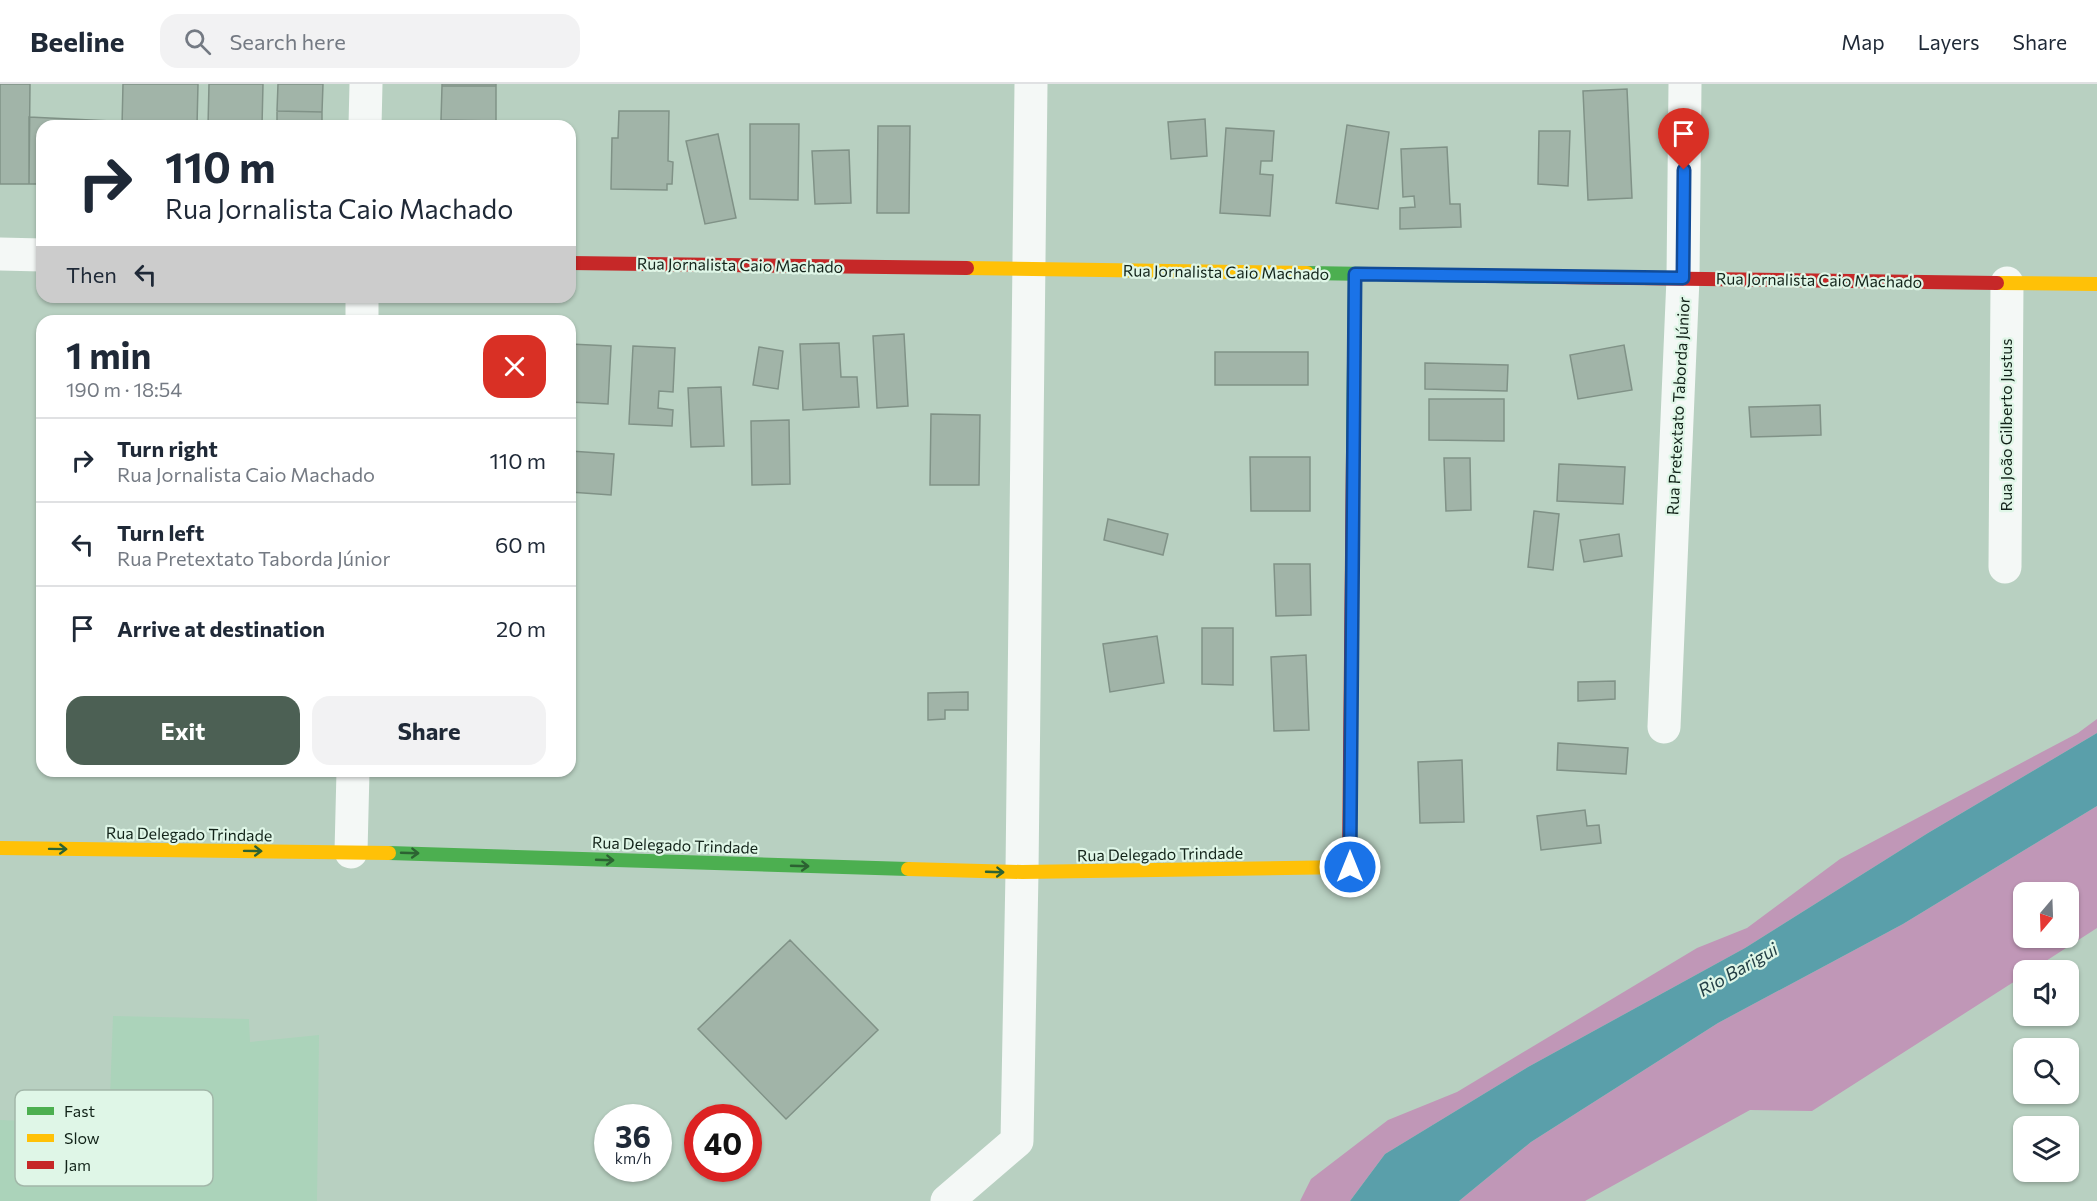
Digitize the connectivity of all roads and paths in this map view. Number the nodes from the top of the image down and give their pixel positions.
1 (366, 84) edge
2 (1031, 84) edge
3 (1685, 84) edge
4 (365, 120) edge
5 (0, 254) edge
6 (36, 255) edge
7 (576, 262) edge
8 (1029, 269) junction
9 (1355, 274) junction
10 (1683, 278) junction
11 (2007, 283) junction
12 (2097, 284) edge
13 (2006, 567) dead end
14 (1664, 727) dead end
15 (353, 777) edge
16 (0, 848) edge
17 (351, 852) junction
18 (1022, 872) junction
19 (947, 1201) edge

1 - 4 street
2 - 8 street
3 - 10 street, Rua Pretextato Taborda Júnior
5 - 6 street
7 - 8 street, Rua Jornalista Caio Machado
8 - 9 street, Rua Jornalista Caio Machado
8 - 18 street
9 - 10 street, Rua Jornalista Caio Machado
9 - 18 street, Rua Delegado Trindade
10 - 11 street, Rua Jornalista Caio Machado
10 - 14 street, Rua Pretextato Taborda Júnior
11 - 12 street, Rua Jornalista Caio Machado
11 - 13 street, Rua João Gilberto Justus
15 - 17 street
16 -> 17 street, Rua Delegado Trindade
17 -> 18 street, Rua Delegado Trindade
18 - 19 street

